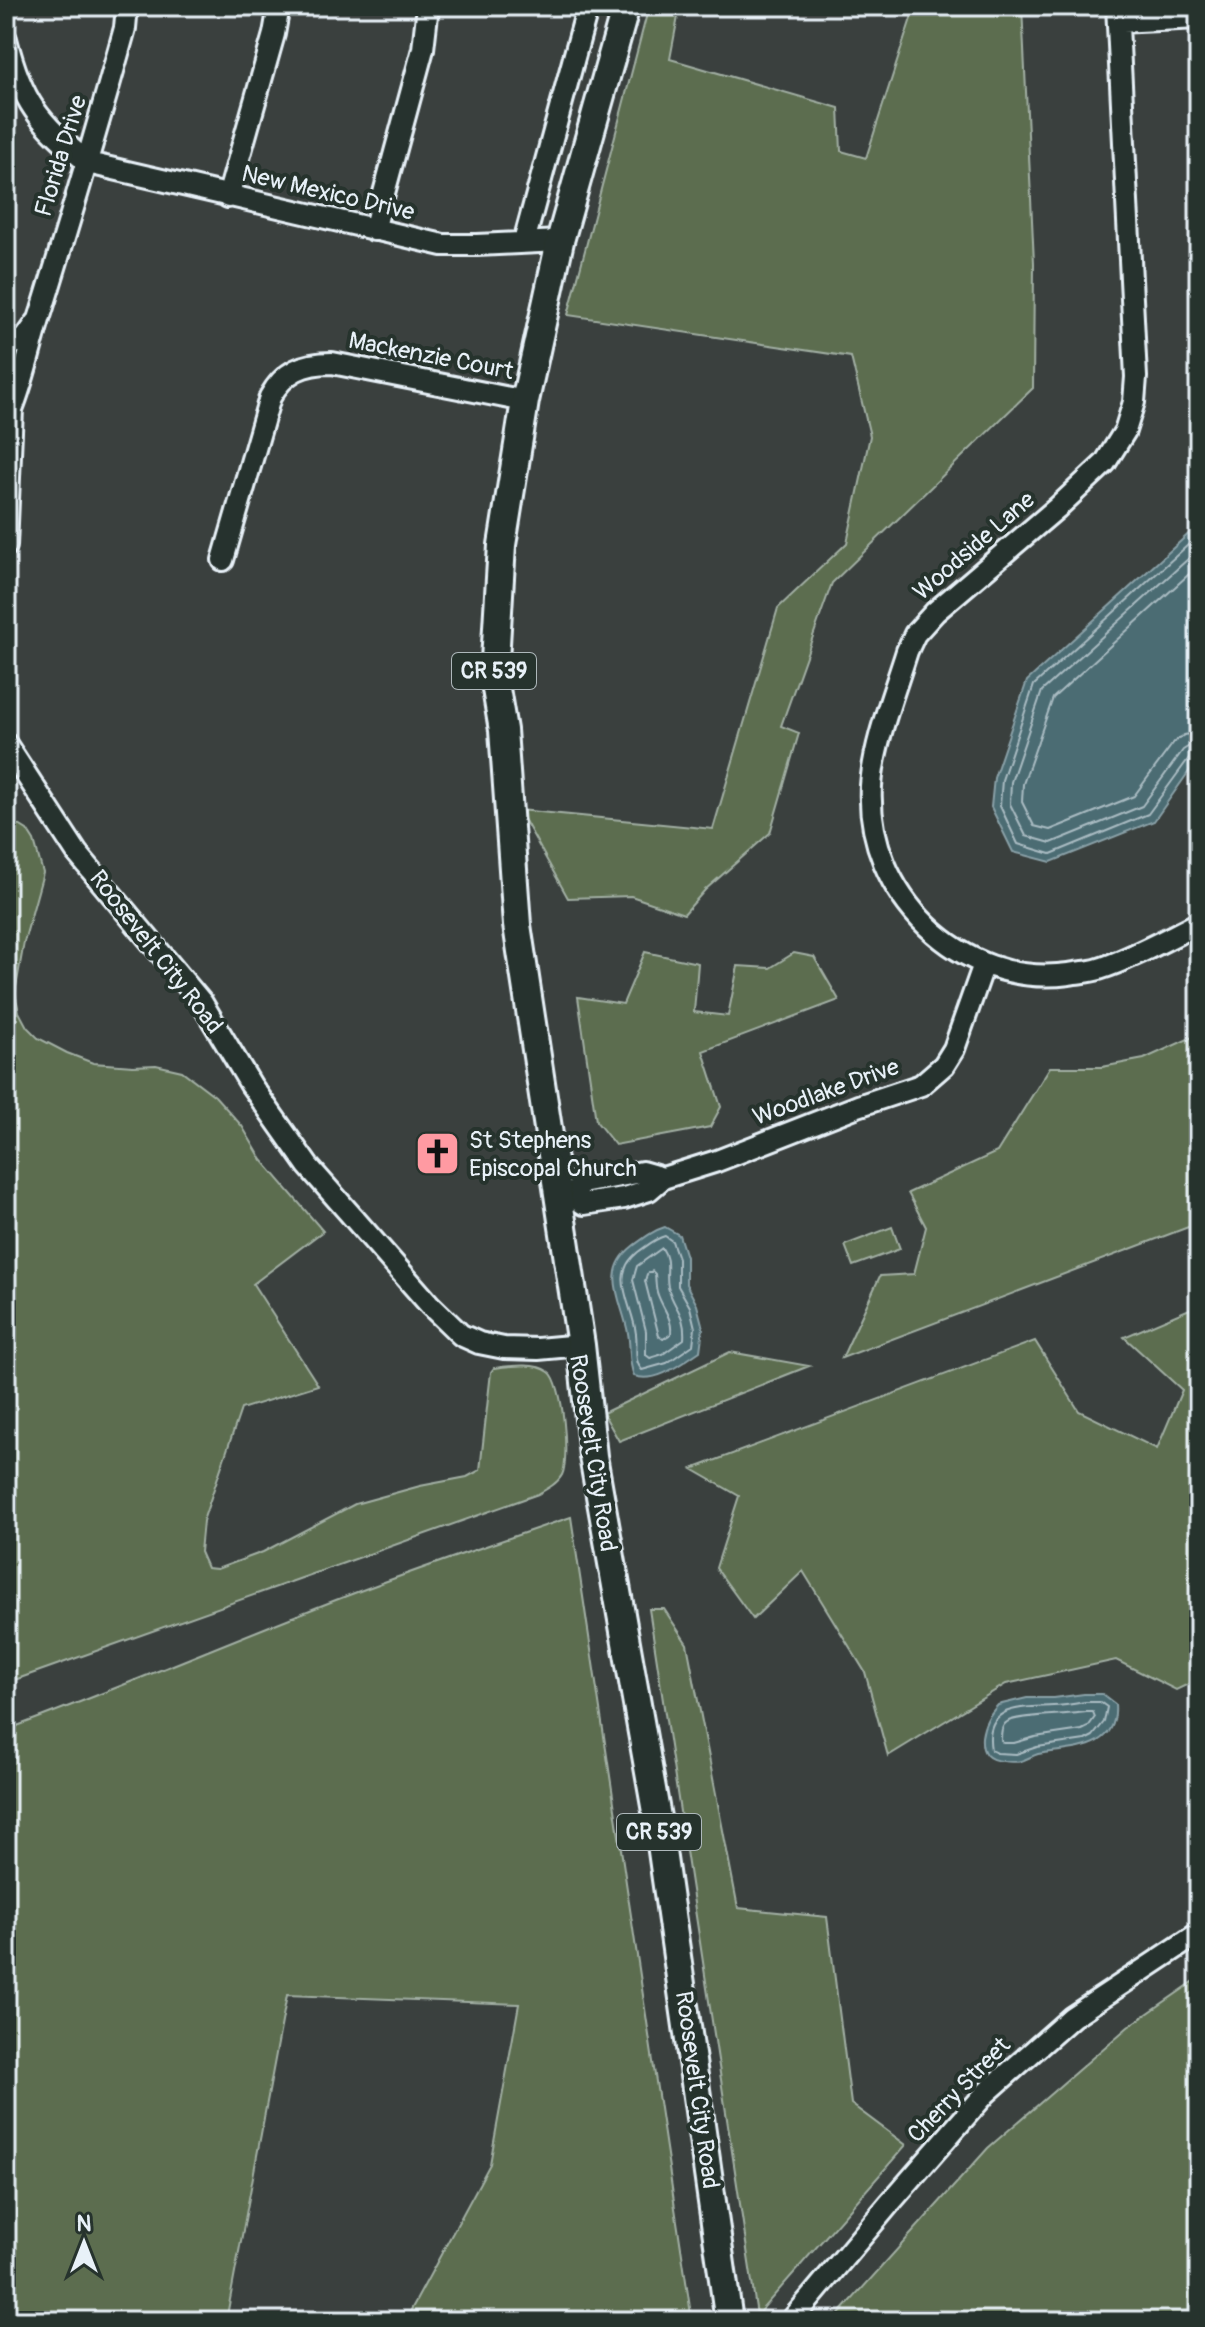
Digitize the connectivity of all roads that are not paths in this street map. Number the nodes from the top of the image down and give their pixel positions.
1 (127, 6) edge
2 (279, 6) edge
3 (428, 6) edge
4 (588, 6) edge
5 (626, 6) edge
6 (1118, 14) edge
7 (1199, 18) edge
8 (6, 39) edge
9 (88, 163) junction
10 (228, 197) junction
11 (374, 230) junction
12 (560, 241) junction
13 (524, 242) junction
14 (39, 319) junction
15 (6, 346) edge
16 (6, 362) edge
17 (525, 401) junction
18 (9, 410) edge
19 (6, 546) edge
20 (223, 560) dead end
21 (6, 744) edge
22 (1199, 923) edge
23 (984, 964) junction
24 (565, 1197) junction
25 (581, 1345) junction
26 (1199, 1933) edge
27 (729, 2321) edge
28 (791, 2321) edge

1 - 9 street, Florida Drive
2 - 10 street
3 - 11 street
4 - 13 street
5 - 12 main road, CR 539
6 - 7 street
6 - 23 street, Woodside Lane
8 - 9 street
9 - 10 street, New Mexico Drive
9 - 14 street, Florida Drive
10 - 11 street, New Mexico Drive
11 - 13 street, New Mexico Drive
12 - 13 street, New Mexico Drive
12 - 17 main road, CR 539
14 - 15 street
14 - 18 street, Florida Drive
16 - 18 street
17 - 20 street, Mackenzie Court
17 - 24 main road, CR 539
18 - 19 street
21 - 25 street, Roosevelt City Road
22 - 23 street, Woodside Lane
23 - 24 street, Woodlake Drive
24 - 25 main road, CR 539
25 - 27 main road, Roosevelt City Road / CR 539
26 - 28 street, Cherry Street

